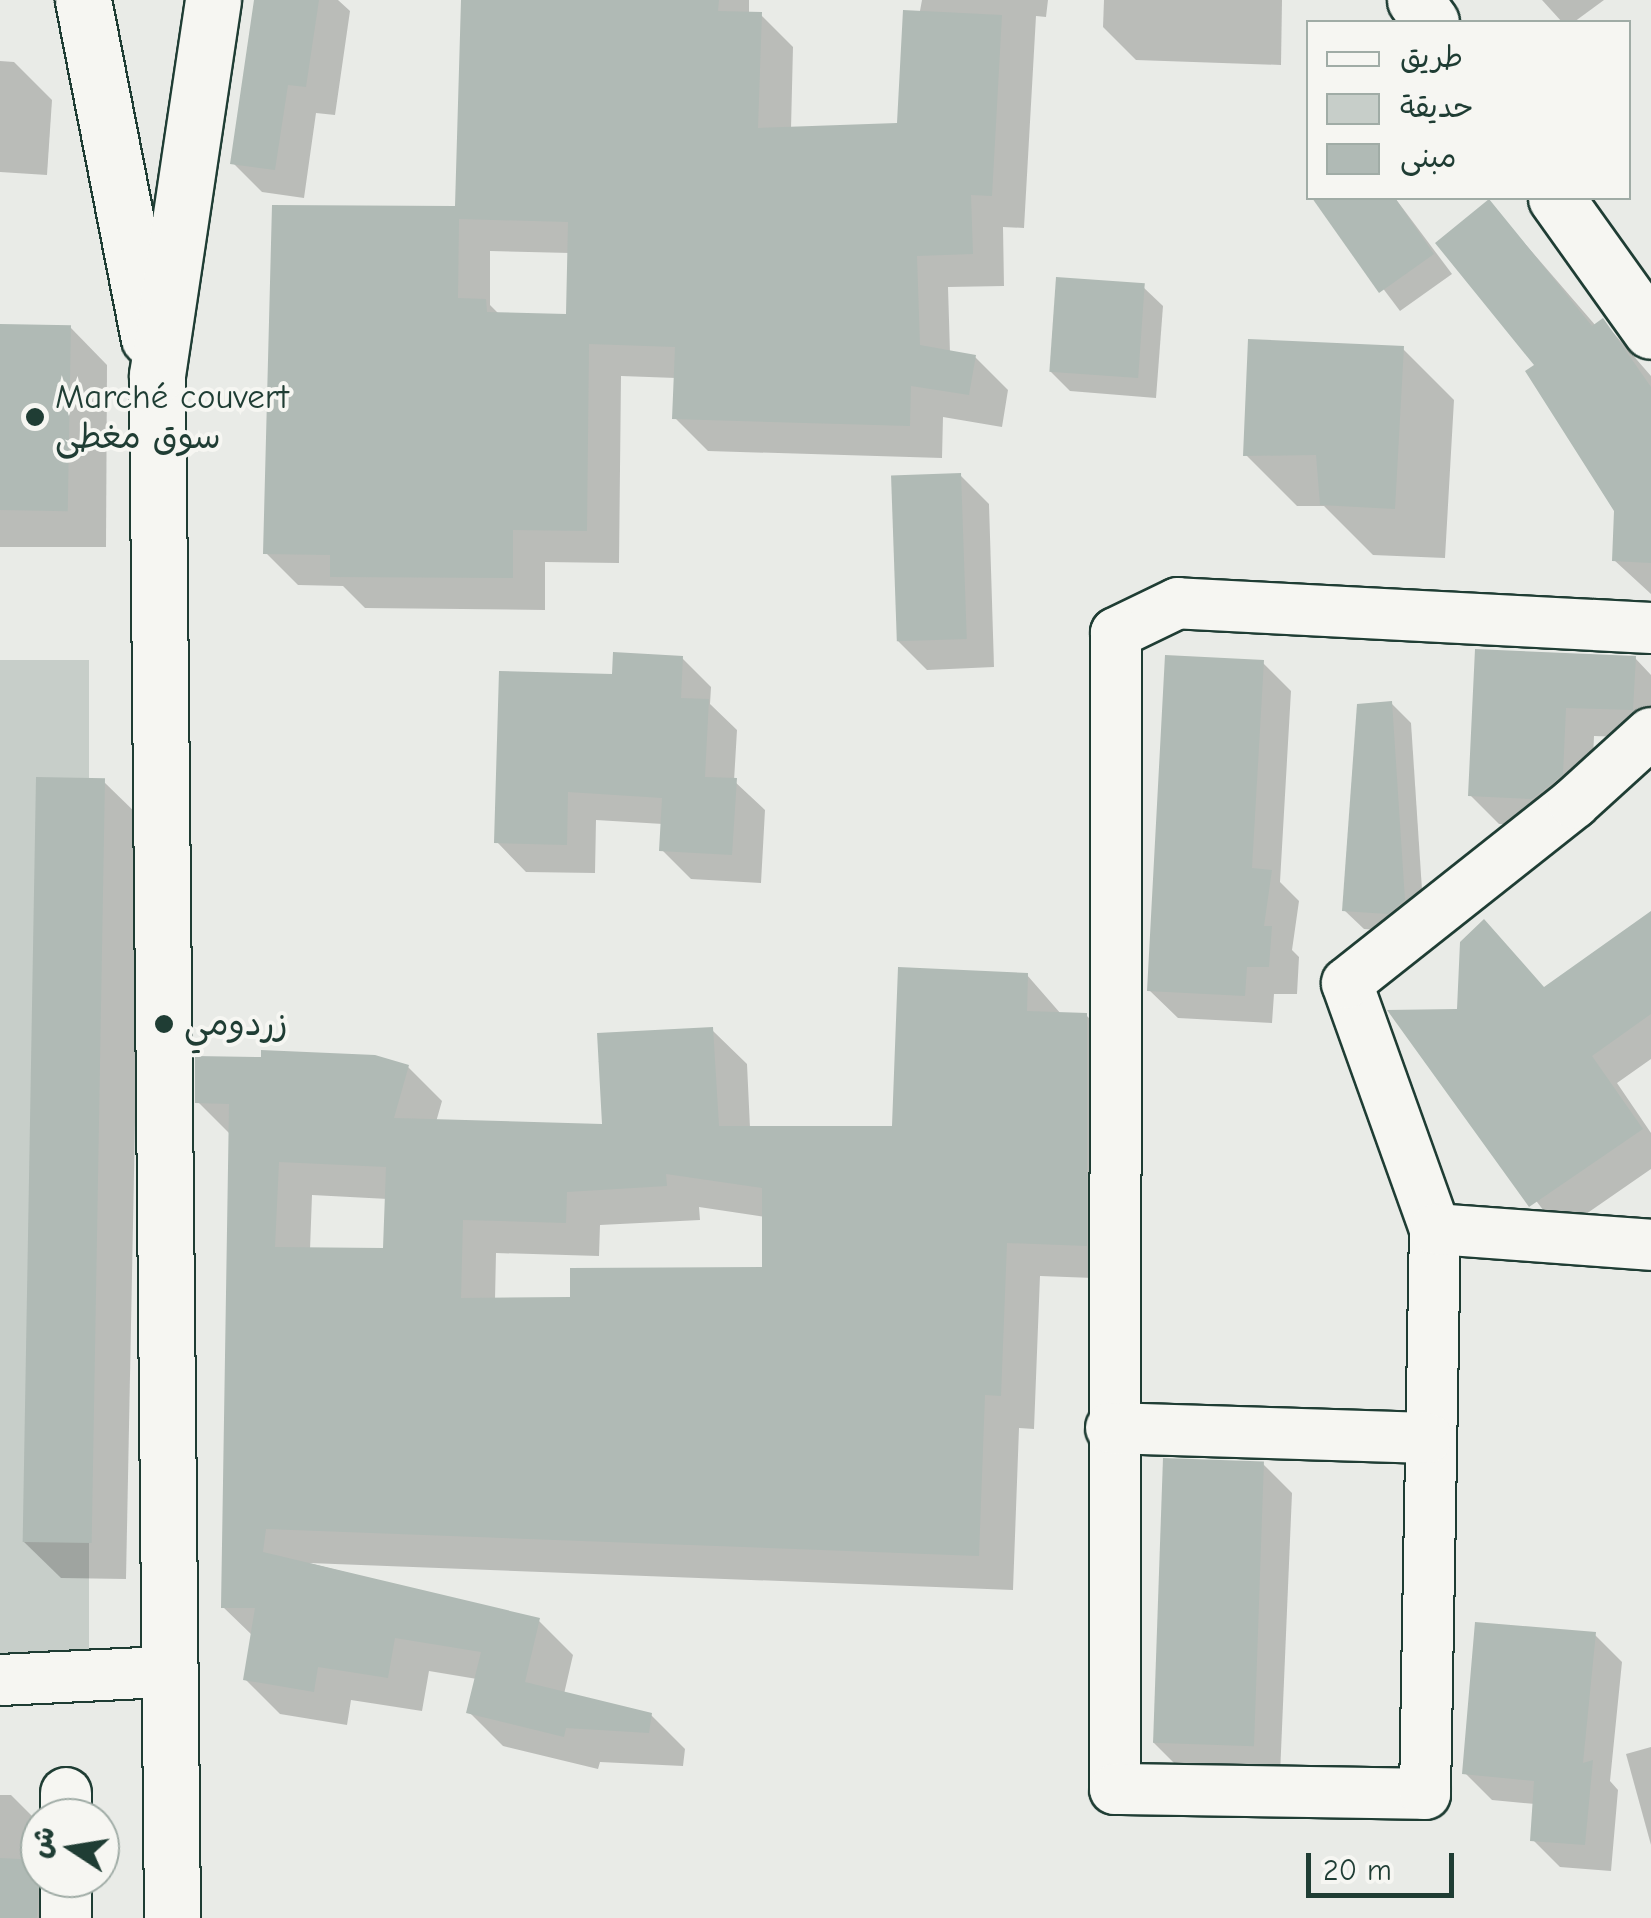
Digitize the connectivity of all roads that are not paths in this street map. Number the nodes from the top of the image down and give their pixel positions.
1 (82, 0) edge
2 (213, 0) edge
3 (1557, 200) edge
4 (1651, 331) edge
5 (157, 375) junction
6 (1651, 628) edge
7 (1651, 733) edge
8 (1436, 1229) junction
9 (1651, 1245) edge
10 (1110, 1428) junction
11 (1427, 1438) junction
12 (164, 1672) junction
13 (0, 1680) edge
14 (172, 1918) edge

1 - 5 main road
2 - 5 main road
3 - 4 main road
5 - 12 main road
6 - 10 street
7 - 8 street
8 - 9 street
8 - 11 street
10 - 11 street
10 - 11 street
12 - 13 street
12 - 14 main road

